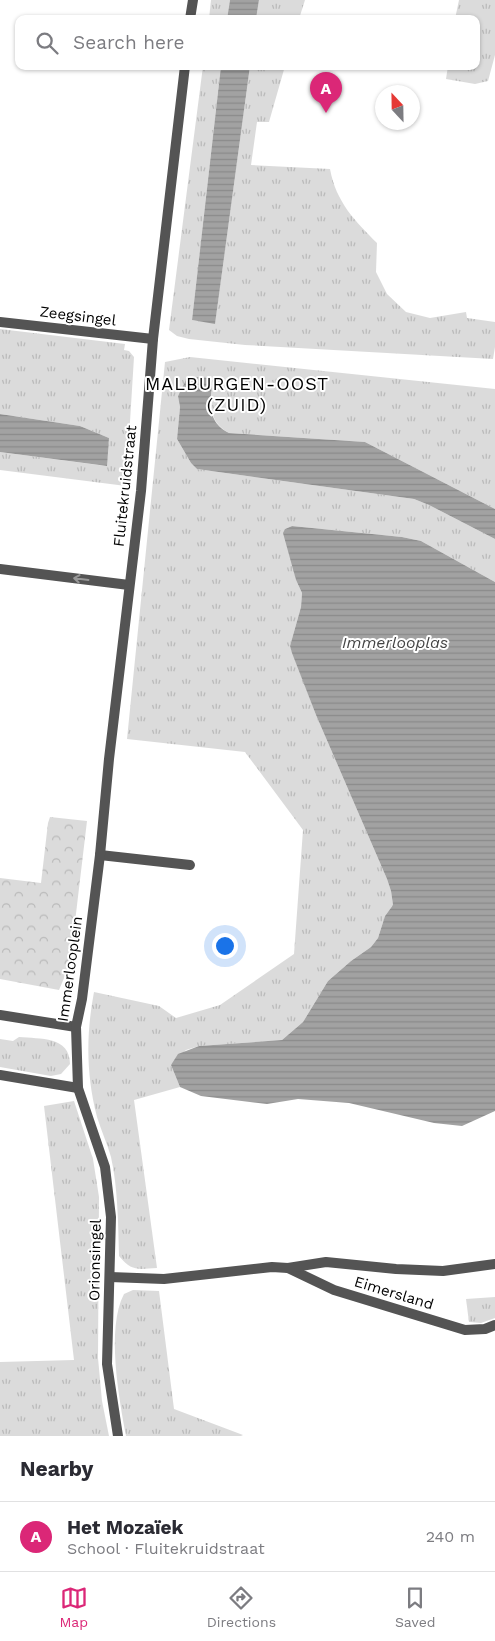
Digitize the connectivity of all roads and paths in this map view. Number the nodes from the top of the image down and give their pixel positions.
1 (193, 0) edge
2 (191, 15) edge
3 (185, 70) edge
4 (0, 322) edge
5 (153, 339) junction
6 (0, 568) edge
7 (129, 585) junction
8 (109, 759) joint
9 (100, 855) junction
10 (190, 865) dead end
11 (0, 1015) edge
12 (76, 1027) junction
13 (0, 1075) edge
14 (78, 1088) junction
15 (495, 1264) edge
16 (288, 1268) junction
17 (110, 1277) junction
18 (495, 1325) edge
19 (118, 1436) edge

1 - 2 street
3 - 5 street, Fluitekruidstraat
4 - 5 street, Zeegsingel
5 - 7 street, Fluitekruidstraat
7 -> 6 street
7 - 8 street, Fluitekruidstraat
8 - 9 street, Immerlooplein
9 - 10 street
9 - 12 street, Immerlooplein
11 - 12 street
12 - 14 street, Immerlooplein
13 - 14 street
14 - 17 street, Orionsingel
15 - 16 street, Eimersland
16 - 17 street, Eimersland
16 - 18 street, Eimersland
17 - 19 street, Orionsingel

